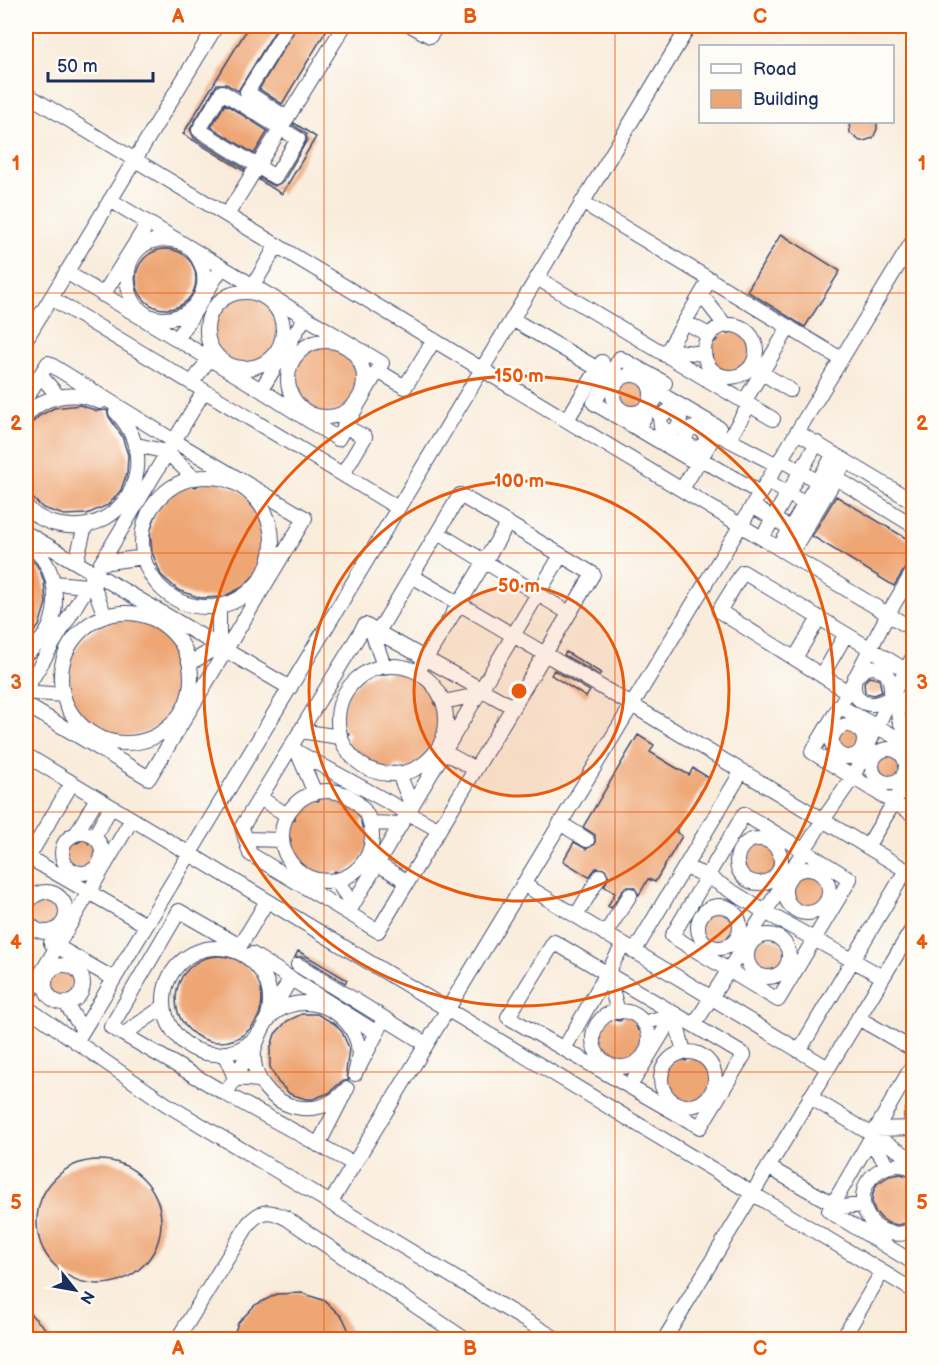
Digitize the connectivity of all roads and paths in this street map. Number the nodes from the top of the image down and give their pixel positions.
1 (216, 26) edge
2 (288, 26) edge
3 (344, 26) edge
4 (412, 26) edge
5 (437, 26) edge
6 (689, 26) edge
7 (909, 26) edge
8 (914, 28) edge
9 (26, 94) edge
10 (284, 122) junction
11 (134, 160) junction
12 (258, 165) junction
13 (110, 200) junction
14 (582, 202) junction
15 (227, 215) junction
16 (147, 224) junction
17 (914, 239) edge
18 (158, 241) junction
19 (277, 245) junction
20 (186, 246) junction
21 (130, 256) junction
22 (223, 269) junction
23 (66, 272) junction
24 (204, 272) junction
25 (537, 278) junction
26 (710, 279) junction
27 (253, 286) junction
28 (106, 291) junction
29 (239, 292) junction
30 (129, 294) junction
31 (51, 298) junction
32 (201, 299) junction
33 (707, 302) dead end
34 (215, 308) junction
35 (144, 316) junction
36 (169, 318) junction
37 (306, 319) junction
38 (512, 319) junction
39 (685, 322) junction
40 (283, 324) junction
41 (725, 325) junction
42 (789, 327) junction
43 (710, 335) junction
44 (208, 336) junction
45 (177, 337) junction
46 (26, 339) edge
47 (323, 340) junction
48 (434, 340) junction
49 (351, 346) junction
50 (757, 348) junction
51 (776, 348) junction
52 (666, 352) junction
53 (285, 353) junction
54 (704, 354) junction
55 (209, 359) junction
56 (841, 359) junction
57 (361, 365) junction
58 (254, 367) junction
59 (379, 369) junction
60 (482, 369) junction
61 (598, 369) junction
62 (757, 370) junction
63 (614, 373) junction
64 (40, 375) junction
65 (737, 376) junction
66 (713, 378) junction
67 (287, 383) junction
68 (198, 387) junction
69 (260, 388) junction
70 (790, 390) dead end
71 (59, 397) junction
72 (361, 397) junction
73 (26, 398) edge
74 (744, 402) junction
75 (305, 415) junction
76 (628, 415) junction
77 (26, 416) edge
78 (773, 419) dead end
79 (567, 420) junction
80 (678, 422) junction
81 (342, 424) junction
82 (797, 432) junction
83 (817, 443) junction
84 (137, 445) junction
85 (170, 447) junction
86 (840, 458) junction
87 (778, 462) junction
88 (801, 471) junction
89 (342, 474) junction
90 (194, 478) junction
91 (828, 483) junction
92 (763, 487) junction
93 (682, 489) junction
94 (788, 493) junction
95 (134, 497) junction
96 (914, 502) edge
97 (26, 506) edge
98 (752, 506) junction
99 (152, 507) junction
100 (811, 507) junction
101 (398, 508) junction
102 (773, 518) junction
103 (45, 520) junction
104 (508, 523) junction
105 (740, 525) junction
106 (85, 526) junction
107 (272, 526) junction
108 (914, 526) edge
109 (297, 531) junction
110 (438, 532) junction
111 (796, 532) junction
112 (28, 538) edge
113 (762, 538) junction
114 (784, 552) junction
115 (561, 555) junction
116 (144, 557) junction
117 (485, 561) junction
118 (76, 562) junction
119 (914, 570) edge
120 (94, 575) junction
121 (412, 576) junction
122 (266, 577) junction
123 (54, 583) junction
124 (538, 594) junction
125 (179, 601) junction
126 (459, 603) junction
127 (219, 606) junction
128 (569, 613) junction
129 (888, 614) junction
130 (105, 616) junction
131 (819, 618) junction
132 (167, 621) junction
133 (374, 630) junction
134 (914, 630) edge
135 (846, 634) junction
136 (513, 635) junction
137 (51, 636) junction
138 (70, 644) junction
139 (222, 648) junction
140 (545, 653) junction
141 (26, 654) edge
142 (914, 655) edge
143 (795, 658) junction
144 (425, 659) junction
145 (190, 663) junction
146 (384, 666) junction
147 (890, 667) edge
148 (419, 673) junction
149 (822, 676) junction
150 (333, 677) junction
151 (27, 685) edge
152 (349, 687) junction
153 (290, 688) junction
154 (479, 692) junction
155 (914, 694) edge
156 (62, 695) junction
157 (896, 700) junction
158 (852, 701) junction
159 (443, 702) junction
160 (26, 705) edge
161 (632, 705) junction
162 (513, 706) junction
163 (184, 713) junction
164 (898, 719) junction
165 (300, 731) junction
166 (340, 737) junction
167 (95, 742) junction
168 (137, 743) junction
169 (863, 746) junction
170 (293, 749) junction
171 (813, 750) junction
172 (444, 752) junction
173 (26, 755) edge
174 (909, 759) edge
175 (363, 766) junction
176 (133, 769) junction
177 (475, 769) junction
178 (742, 771) junction
179 (399, 774) junction
180 (854, 774) junction
181 (72, 783) junction
182 (355, 784) junction
183 (315, 793) junction
184 (347, 796) junction
185 (97, 798) junction
186 (260, 798) junction
187 (902, 799) edge
188 (111, 807) junction
189 (407, 814) junction
190 (287, 815) junction
191 (914, 815) edge
192 (742, 817) junction
193 (132, 819) junction
194 (823, 820) junction
195 (370, 823) junction
196 (560, 823) junction
197 (44, 829) junction
198 (439, 830) junction
199 (94, 837) junction
200 (246, 839) junction
201 (774, 839) junction
202 (282, 840) junction
203 (587, 840) dead end
204 (68, 841) junction
205 (752, 841) junction
206 (727, 843) junction
207 (867, 847) junction
208 (740, 850) junction
209 (803, 851) junction
210 (189, 854) junction
211 (779, 855) junction
212 (26, 858) edge
213 (371, 861) junction
214 (103, 864) junction
215 (685, 867) junction
216 (737, 868) junction
217 (49, 869) junction
218 (805, 870) junction
219 (823, 873) junction
220 (910, 873) edge
221 (75, 875) junction
222 (600, 876) dead end
223 (707, 876) junction
224 (784, 877) junction
225 (303, 880) junction
226 (336, 880) junction
227 (408, 882) junction
228 (754, 882) junction
229 (523, 884) junction
230 (89, 894) junction
231 (630, 895) dead end
232 (739, 896) junction
233 (62, 900) junction
234 (267, 901) junction
235 (27, 903) edge
236 (792, 905) junction
237 (829, 905) junction
238 (713, 907) junction
239 (351, 909) junction
240 (688, 909) junction
241 (731, 909) junction
242 (764, 912) junction
243 (812, 912) junction
244 (189, 916) junction
245 (576, 916) junction
246 (701, 917) junction
247 (740, 922) junction
248 (146, 925) junction
249 (789, 925) junction
250 (914, 926) edge
251 (699, 932) junction
252 (674, 933) junction
253 (50, 934) edge
254 (605, 934) junction
255 (762, 936) junction
256 (815, 938) junction
257 (743, 943) junction
258 (784, 945) junction
259 (240, 946) junction
260 (210, 948) junction
261 (629, 948) junction
262 (712, 950) junction
263 (150, 960) junction
264 (852, 961) junction
265 (747, 962) junction
266 (77, 964) junction
267 (298, 965) dead end
268 (730, 967) junction
269 (50, 969) junction
270 (791, 969) junction
271 (171, 972) junction
272 (608, 974) junction
273 (773, 977) junction
274 (883, 977) junction
275 (112, 978) junction
276 (291, 980) junction
277 (756, 980) junction
278 (84, 981) junction
279 (267, 984) junction
280 (80, 995) junction
281 (780, 997) junction
282 (647, 998) junction
283 (711, 998) junction
284 (55, 999) junction
285 (26, 1001) edge
286 (303, 1003) junction
287 (98, 1006) junction
288 (163, 1007) junction
289 (447, 1010) junction
290 (618, 1012) junction
291 (674, 1014) junction
292 (584, 1015) junction
293 (385, 1018) junction
294 (858, 1018) junction
295 (42, 1019) junction
296 (640, 1020) junction
297 (598, 1024) junction
298 (694, 1025) junction
299 (262, 1030) junction
300 (375, 1031) junction
301 (124, 1034) junction
302 (79, 1036) junction
303 (713, 1036) junction
304 (357, 1039) junction
305 (426, 1044) junction
306 (564, 1049) junction
307 (195, 1050) junction
308 (595, 1050) junction
309 (914, 1050) edge
310 (799, 1051) junction
311 (224, 1053) junction
312 (684, 1053) junction
313 (646, 1055) junction
314 (701, 1056) junction
315 (741, 1060) junction
316 (914, 1063) edge
317 (623, 1066) junction
318 (664, 1066) junction
319 (606, 1067) junction
320 (828, 1068) junction
321 (183, 1069) junction
322 (712, 1069) junction
323 (355, 1074) junction
324 (235, 1078) junction
325 (259, 1080) junction
326 (661, 1084) junction
327 (630, 1086) junction
328 (347, 1089) junction
329 (898, 1090) junction
330 (226, 1094) junction
331 (714, 1096) junction
332 (810, 1097) junction
333 (914, 1099) edge
334 (284, 1104) junction
335 (696, 1105) junction
336 (672, 1106) junction
337 (914, 1106) edge
338 (318, 1108) junction
339 (275, 1121) junction
340 (702, 1124) junction
341 (913, 1128) edge
342 (324, 1132) junction
343 (872, 1135) junction
344 (318, 1145) junction
345 (914, 1160) edge
346 (354, 1164) junction
347 (889, 1166) junction
348 (768, 1167) junction
349 (914, 1169) edge
350 (852, 1171) junction
351 (868, 1181) junction
352 (752, 1194) junction
353 (331, 1202) junction
354 (863, 1205) junction
355 (832, 1206) junction
356 (914, 1230) edge
357 (876, 1234) junction
358 (913, 1262) edge
359 (886, 1274) junction
360 (914, 1291) edge
361 (177, 1340) edge
362 (466, 1340) edge
363 (558, 1340) edge
364 (664, 1340) edge
365 (842, 1340) edge

1 - 11 street
2 - 10 street
3 - 10 street
4 - 5 street
6 - 14 street
7 - 8 street
9 - 11 street
10 - 12 street
10 - 12 street
10 - 12 street
11 - 13 street
11 - 15 street
12 - 15 street
13 - 16 street
13 - 23 street
14 - 25 street
14 - 26 street
15 - 19 street
16 - 18 street
16 - 20 street
16 - 21 street
17 - 56 street
18 - 20 street
18 - 21 street
19 - 27 street
19 - 48 street
20 - 22 street
20 - 24 street
21 - 28 street
21 - 30 street
22 - 24 street
22 - 27 street
22 - 29 street
22 - 32 street
23 - 28 street
23 - 31 street
24 - 32 street
25 - 38 street
25 - 52 street
26 - 39 street
26 - 42 street
27 - 37 street
28 - 30 street
28 - 35 street
29 - 34 street
29 - 40 street
30 - 35 street
31 - 46 street
31 - 68 street
32 - 34 street
32 - 36 street
32 - 45 street
33 - 41 street
34 - 44 street
35 - 36 street
35 - 45 street
36 - 45 street
37 - 40 street
37 - 47 street
37 - 49 street
37 - 53 street
38 - 60 street
38 - 61 street
39 - 43 street
39 - 52 street
40 - 53 street
41 - 43 street
41 - 50 street
42 - 51 street
42 - 56 street
43 - 54 street
44 - 45 street
44 - 58 street
45 - 55 street
47 - 49 street
47 - 53 street
48 - 59 street
48 - 60 street
49 - 57 street
49 - 59 street
50 - 51 street
50 - 62 street
51 - 62 street
52 - 54 street
52 - 66 street
53 - 58 street
53 - 67 street
53 - 69 street
54 - 66 street
55 - 68 street
55 - 69 street
56 - 82 street
57 - 59 street
57 - 72 street
58 - 69 street
59 - 72 street
60 - 79 street
60 - 101 street
61 - 63 street
61 - 79 street
62 - 65 street
62 - 70 street
62 - 74 street
63 - 76 street
63 - 76 street
63 - 80 street
63 - 80 street
64 - 71 street
64 - 73 street
64 - 85 street
65 - 66 street
65 - 74 street
66 - 74 street
67 - 69 street
67 - 75 street
68 - 85 street
68 - 89 street
69 - 75 street
71 - 77 street
71 - 84 street
72 - 81 street
74 - 78 street
74 - 80 street
75 - 81 street
75 - 81 street
76 - 80 street
76 - 80 street
79 - 93 street
80 - 87 street
80 - 92 street
80 - 93 street
81 - 89 street
82 - 83 street
82 - 87 street
83 - 86 street
83 - 88 street
84 - 85 street
84 - 95 street
85 - 90 street
85 - 95 street
85 - 109 street
86 - 91 street
86 - 96 street
87 - 88 street
87 - 92 street
88 - 91 street
88 - 94 street
89 - 101 street
90 - 99 street
90 - 107 street
91 - 100 street
91 - 108 street
92 - 94 street
92 - 98 street
93 - 105 street
94 - 100 street
94 - 102 street
95 - 99 street
95 - 106 street
95 - 120 street
97 - 103 street
98 - 102 street
98 - 105 street
99 - 116 street
100 - 111 street
101 - 153 street
102 - 111 street
102 - 113 street
103 - 106 street
103 - 112 street
104 - 110 street
104 - 115 street
104 - 117 street
105 - 113 street
105 - 161 street
106 - 118 street
107 - 109 street
107 - 122 street
109 - 122 street
110 - 117 street
110 - 121 street
111 - 114 street
112 - 118 street
112 - 123 street
113 - 114 street
114 - 129 street
115 - 124 street
115 - 128 street
116 - 120 street
116 - 125 street
117 - 124 street
117 - 126 street
118 - 120 street
119 - 129 street
120 - 123 street
120 - 130 street
120 - 132 street
120 - 137 street
121 - 126 street
121 - 133 street
122 - 127 street
122 - 139 street
123 - 137 street
124 - 128 street
124 - 136 street
125 - 127 street
125 - 132 street
126 - 136 street
126 - 144 street
127 - 139 street
128 - 140 street
129 - 134 street
129 - 147 street
130 - 132 street
130 - 138 street
131 - 135 street
131 - 143 street
131 - 143 street
132 - 139 street
132 - 145 street
133 - 144 street
133 - 146 street
133 - 150 street
135 - 147 street
135 - 149 street
136 - 140 street
136 - 154 street
137 - 138 street
137 - 141 street
137 - 151 street
138 - 156 street
139 - 145 street
139 - 153 street
139 - 163 street
140 - 161 street
140 - 162 street
142 - 147 street
143 - 149 street
144 - 148 street
144 - 154 street
145 - 163 street
146 - 148 street
146 - 152 street
147 - 155 street
147 - 157 street
147 - 158 street
148 - 159 street
149 - 158 street
150 - 152 street
150 - 165 street
151 - 156 street
152 - 166 street
153 - 210 street
154 - 159 street
154 - 162 street
154 - 172 street
155 - 157 street
156 - 167 street
157 - 158 street
157 - 164 street
157 - 169 street
158 - 169 street
158 - 169 street
158 - 169 street
158 - 169 street
159 - 179 street
160 - 167 street
161 - 178 street
161 - 196 street
162 - 177 street
163 - 168 street
163 - 176 street
164 - 169 street
164 - 174 street
165 - 166 street
165 - 170 street
166 - 175 street
167 - 168 street
167 - 176 street
168 - 176 street
169 - 171 street
169 - 171 street
169 - 171 street
169 - 174 street
169 - 174 street
169 - 174 street
169 - 180 street
169 - 180 street
169 - 180 street
169 - 187 street
170 - 182 street
170 - 183 street
170 - 186 street
172 - 177 street
172 - 189 street
173 - 181 street
174 - 187 street
175 - 179 street
175 - 182 street
177 - 198 street
178 - 194 street
178 - 215 street
179 - 189 street
180 - 194 street
181 - 185 street
181 - 197 street
182 - 184 street
182 - 189 street
183 - 184 street
183 - 190 street
184 - 195 street
185 - 188 street
185 - 204 street
186 - 190 street
186 - 200 street
187 - 191 street
187 - 207 street
188 - 193 street
188 - 199 street
189 - 195 street
189 - 198 street
189 - 213 street
190 - 202 street
192 - 201 street
192 - 205 street
192 - 206 street
193 - 210 street
193 - 214 street
194 - 207 street
194 - 209 street
195 - 213 street
196 - 203 street
196 - 229 street
197 - 204 street
197 - 212 street
198 - 227 street
199 - 204 street
199 - 214 street
200 - 202 street
200 - 225 street
201 - 205 street
201 - 209 street
201 - 211 street
202 - 225 street
204 - 217 street
204 - 221 street
205 - 208 street
206 - 208 street
206 - 223 street
207 - 220 street
208 - 216 street
209 - 211 street
209 - 218 street
209 - 219 street
209 - 224 street
210 - 234 street
210 - 248 street
211 - 224 street
212 - 217 street
213 - 226 street
213 - 227 street
213 - 239 street
214 - 221 street
214 - 230 street
215 - 223 street
215 - 261 street
216 - 223 street
216 - 228 street
217 - 221 street
217 - 235 street
218 - 219 street
218 - 224 street
219 - 237 street
219 - 237 street
220 - 264 street
221 - 230 street
221 - 233 street
222 - 245 street
223 - 232 street
223 - 238 street
223 - 240 street
224 - 228 street
224 - 236 street
224 - 242 street
225 - 226 street
225 - 239 street
226 - 239 street
227 - 239 street
228 - 232 street
228 - 242 street
229 - 245 street
229 - 289 street
230 - 233 street
230 - 248 street
230 - 253 street
231 - 254 street
232 - 241 street
232 - 242 street
233 - 235 street
233 - 253 street
234 - 259 street
234 - 289 street
235 - 253 street
236 - 242 street
236 - 243 street
236 - 249 street
237 - 243 street
237 - 256 street
238 - 241 street
238 - 246 street
240 - 246 street
240 - 252 street
241 - 247 street
242 - 247 street
242 - 249 street
242 - 255 street
242 - 257 street
243 - 256 street
244 - 259 street
244 - 260 street
244 - 263 street
245 - 254 street
246 - 251 street
247 - 257 street
248 - 275 street
249 - 256 street
249 - 258 street
250 - 274 street
251 - 252 street
251 - 262 street
252 - 262 street
253 - 266 street
253 - 269 street
254 - 261 street
255 - 257 street
255 - 258 street
256 - 258 street
256 - 264 street
256 - 270 street
257 - 262 street
257 - 265 street
257 - 268 street
258 - 270 street
259 - 276 street
260 - 271 street
260 - 279 street
261 - 272 street
261 - 283 street
262 - 268 street
262 - 268 street
263 - 271 street
263 - 301 street
264 - 274 street
264 - 310 street
265 - 268 street
265 - 277 street
266 - 269 street
266 - 275 street
266 - 278 street
267 - 293 street
268 - 277 street
268 - 283 street
269 - 284 street
269 - 285 street
270 - 273 street
270 - 281 street
271 - 288 street
272 - 282 street
272 - 290 street
272 - 292 street
272 - 306 street
273 - 277 street
273 - 281 street
274 - 294 street
275 - 278 street
275 - 287 street
276 - 279 street
276 - 286 street
276 - 299 street
276 - 300 street
277 - 281 street
278 - 280 street
279 - 299 street
280 - 284 street
280 - 287 street
282 - 291 street
282 - 296 street
283 - 298 street
283 - 310 street
284 - 285 street
284 - 295 street
284 - 302 street
285 - 295 street
286 - 299 street
286 - 304 street
287 - 302 street
288 - 301 street
288 - 307 street
289 - 305 street
289 - 352 street
290 - 296 street
290 - 297 street
291 - 296 street
291 - 298 street
291 - 312 street
291 - 313 street
292 - 297 street
292 - 306 street
293 - 300 street
293 - 305 street
294 - 309 street
294 - 320 street
295 - 302 street
296 - 313 street
297 - 308 street
298 - 303 street
299 - 311 street
299 - 324 street
299 - 325 street
300 - 304 street
300 - 323 street
301 - 321 street
302 - 353 street
303 - 314 street
303 - 315 street
304 - 323 street
305 - 346 street
306 - 308 street
306 - 319 street
307 - 311 street
307 - 321 street
308 - 319 street
310 - 320 street
311 - 324 street
312 - 314 street
312 - 318 street
313 - 317 street
313 - 318 street
313 - 327 street
314 - 322 street
315 - 322 street
315 - 331 street
316 - 329 street
317 - 319 street
317 - 327 street
318 - 326 street
319 - 327 street
320 - 332 street
321 - 330 street
322 - 331 street
323 - 328 street
324 - 325 street
324 - 330 street
325 - 334 street
326 - 327 street
326 - 336 street
327 - 336 street
328 - 338 street
328 - 342 street
329 - 333 street
329 - 343 street
330 - 339 street
331 - 335 street
331 - 340 street
332 - 343 street
332 - 348 street
334 - 338 street
334 - 339 street
335 - 336 street
335 - 340 street
336 - 340 street
337 - 341 street
338 - 342 street
339 - 344 street
341 - 343 street
342 - 344 street
343 - 345 street
343 - 347 street
343 - 350 street
344 - 346 street
346 - 353 street
347 - 349 street
347 - 351 street
348 - 352 street
348 - 355 street
350 - 351 street
350 - 355 street
351 - 354 street
352 - 359 street
352 - 364 street
353 - 363 street
354 - 355 street
354 - 357 street
355 - 357 street
356 - 357 street
357 - 358 street
358 - 359 street
359 - 360 street
359 - 365 street
361 - 362 street

